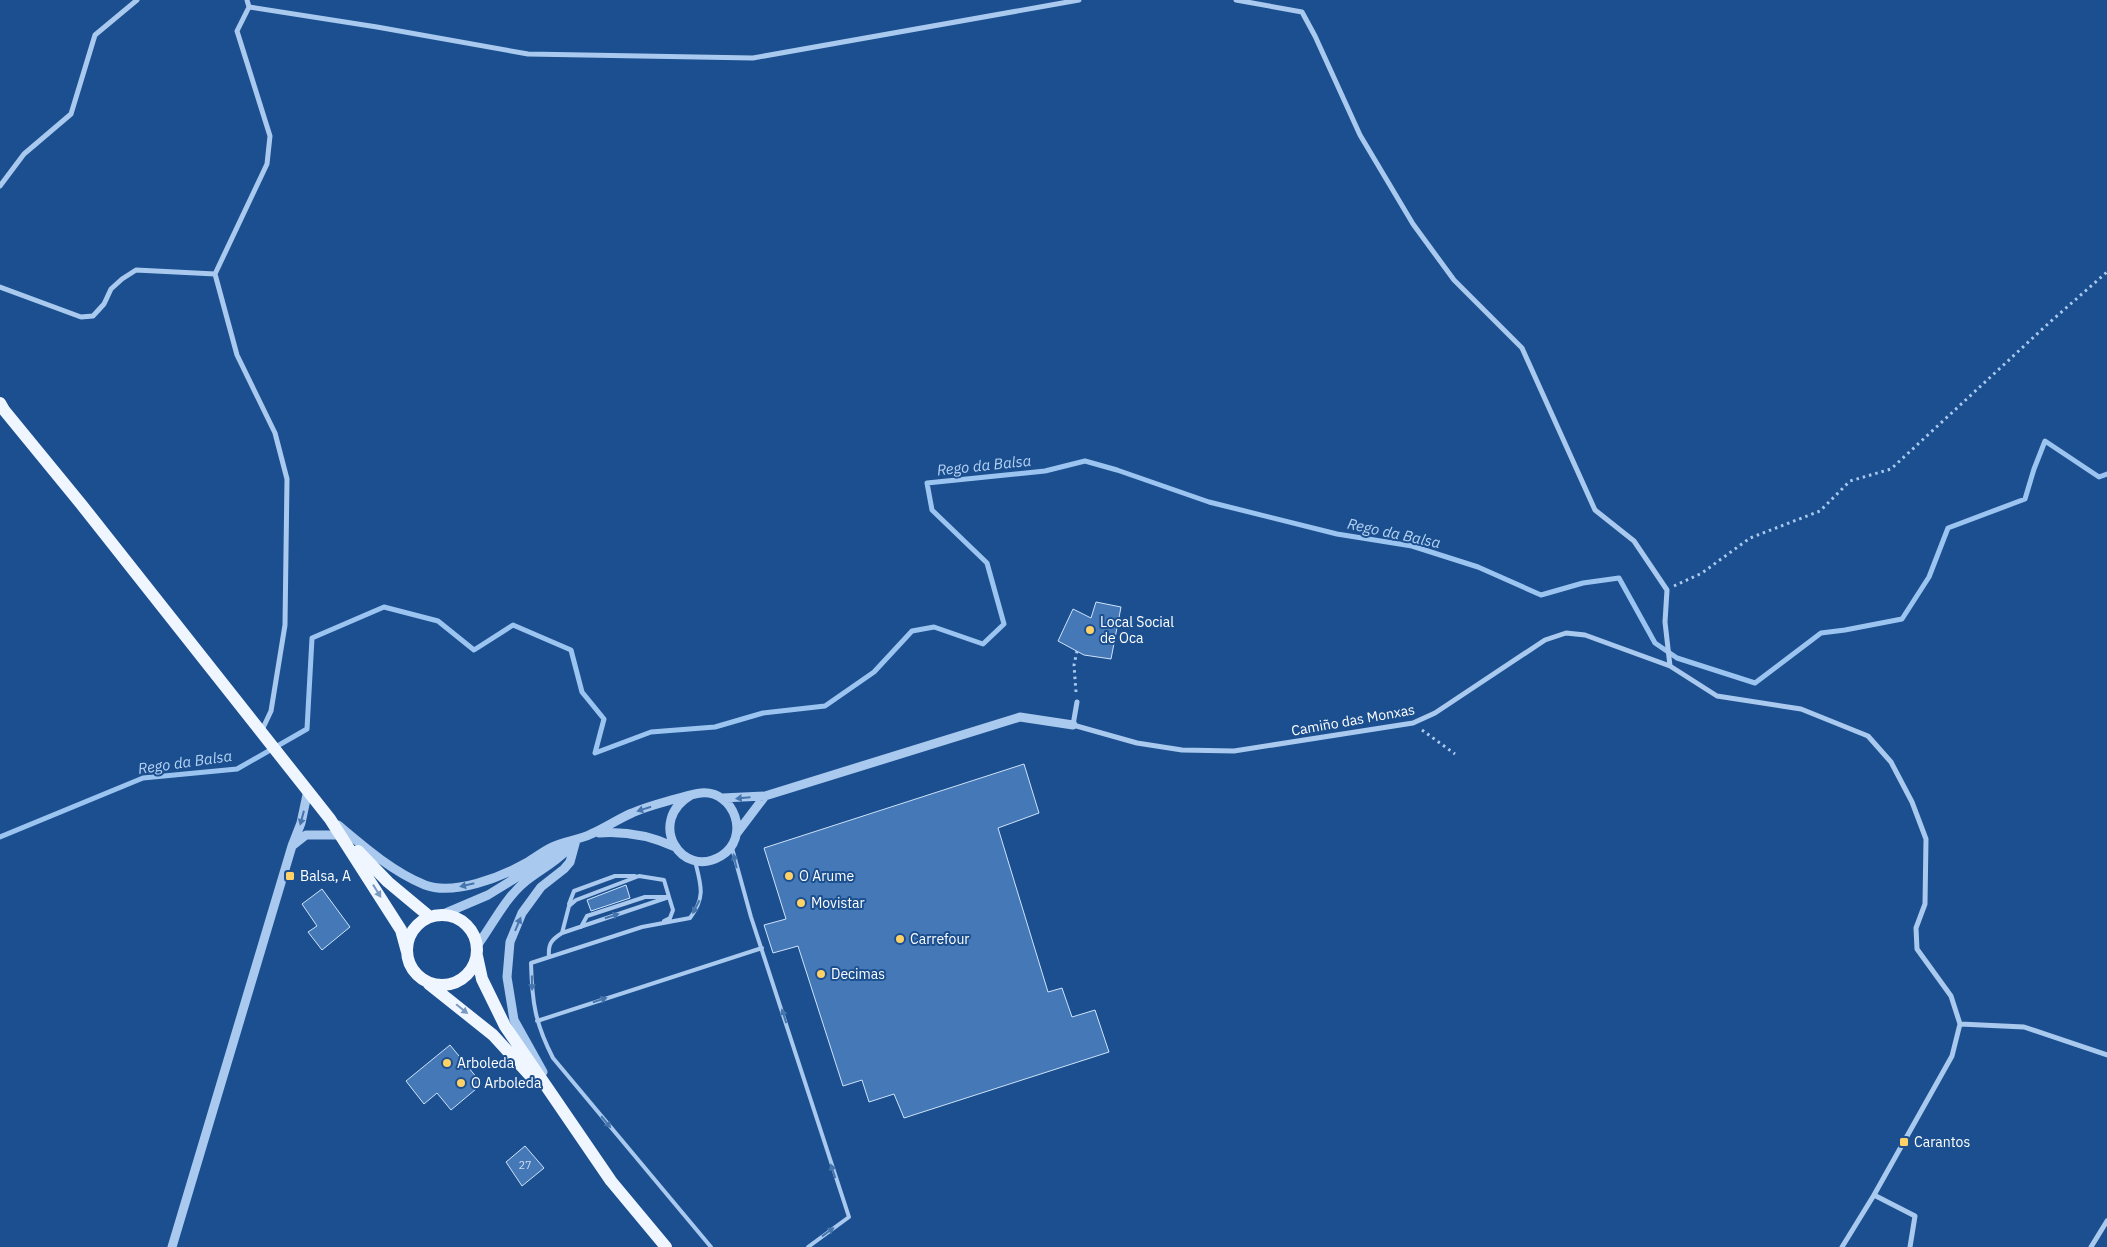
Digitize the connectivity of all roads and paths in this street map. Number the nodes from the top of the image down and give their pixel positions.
1 (137, 0) edge
2 (247, 0) edge
3 (1079, 0) edge
4 (1236, 0) edge
5 (249, 8) junction
6 (0, 186) edge
7 (2107, 272) edge
8 (215, 274) junction
9 (0, 287) edge
10 (0, 403) edge
11 (1667, 590) junction
12 (1077, 651) dead end
13 (1670, 666) junction
14 (1077, 702) joint
15 (1414, 724) junction
16 (1073, 725) junction
17 (260, 733) junction
18 (1454, 754) dead end
19 (308, 790) junction
20 (691, 795) junction
21 (764, 796) junction
22 (722, 798) junction
23 (330, 819) junction
24 (593, 833) junction
25 (737, 833) junction
26 (342, 835) junction
27 (576, 840) junction
28 (292, 846) junction
29 (732, 846) junction
30 (675, 847) junction
31 (695, 860) junction
32 (639, 876) junction
33 (669, 897) junction
34 (569, 906) junction
35 (436, 916) junction
36 (661, 923) junction
37 (581, 926) junction
38 (562, 933) junction
39 (762, 948) junction
40 (477, 951) junction
41 (407, 952) junction
42 (549, 957) junction
43 (423, 980) junction
44 (537, 1021) junction
45 (1960, 1024) junction
46 (2107, 1055) edge
47 (566, 1115) junction
48 (1874, 1195) junction
49 (2107, 1221) edge
50 (172, 1247) edge
51 (666, 1247) edge
52 (711, 1247) edge
53 (808, 1247) edge
54 (1842, 1247) edge
55 (1910, 1247) edge
56 (2091, 1247) edge

1 - 6 street
2 - 5 street
3 - 5 street
4 - 11 street
5 - 8 street
7 - 11 path
8 - 9 street
8 - 17 street
10 - 17 main road
11 - 13 street
12 - 14 path
13 - 15 street, Camiño das Monxas
13 - 45 street, Camiño das Monxas
14 - 16 street
15 - 16 street, Camiño das Monxas
15 - 18 path
16 - 21 street
17 - 19 main road
19 - 23 main road
19 -> 28 street
20 - 22 street
20 -> 24 street
20 - 30 street
21 -> 22 street
21 - 25 street
22 - 25 street
23 - 26 main road
27 -> 23 street
24 - 27 street
24 - 30 street
25 - 29 street
26 - 28 street
26 - 35 main road
26 -> 41 main road
27 - 35 street
27 - 40 street
47 -> 27 street
28 - 50 street
29 - 31 street
39 -> 29 lane
30 - 31 street
31 -> 36 lane
32 - 33 lane
32 - 34 lane
32 - 34 lane
33 - 36 lane
37 -> 33 lane
33 - 37 lane
34 - 38 lane
35 - 40 main road
35 - 41 main road
36 - 42 lane
37 - 38 lane
38 - 42 lane
44 -> 39 lane
53 -> 39 lane
40 - 43 main road
40 - 47 main road
41 - 43 main road
42 -> 44 lane
43 -> 47 main road
44 -> 52 lane
45 - 46 street
45 - 48 street
47 - 51 main road
48 - 54 street
48 - 55 street
49 - 56 street

